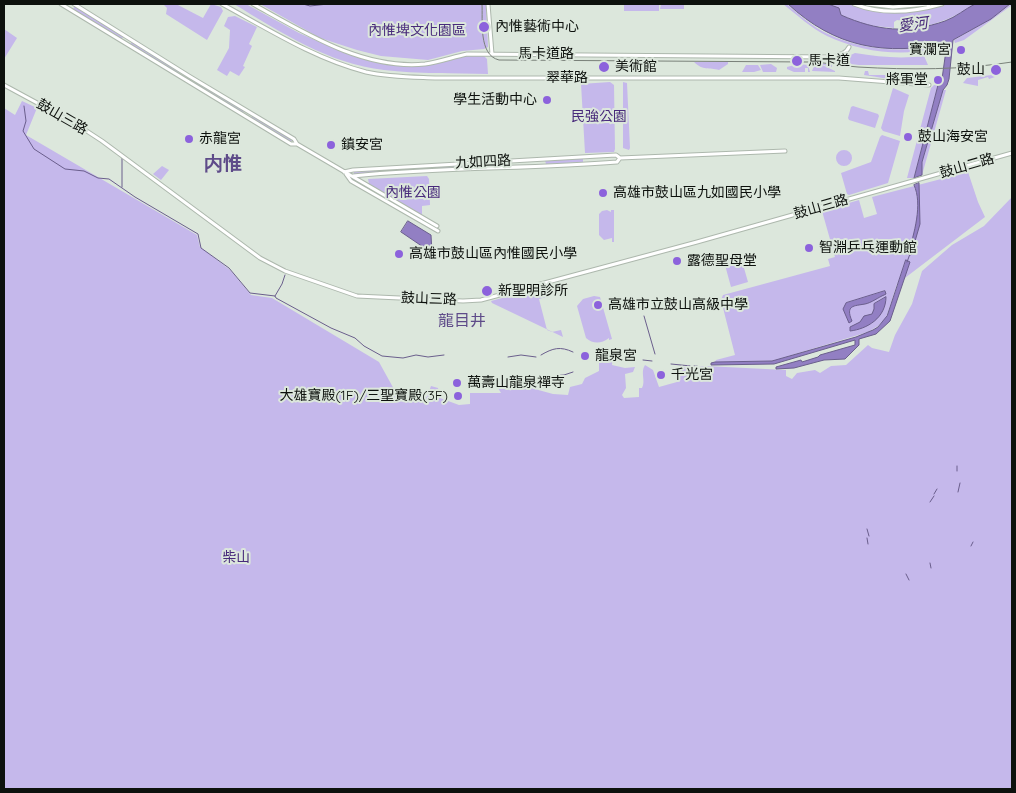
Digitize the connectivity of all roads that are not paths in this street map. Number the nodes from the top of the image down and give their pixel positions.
1 (61, 4) edge
2 (74, 4) edge
3 (222, 4) edge
4 (253, 4) edge
5 (488, 4) edge
6 (854, 4) edge
7 (867, 4) edge
8 (942, 4) edge
9 (875, 6) edge
10 (929, 6) edge
11 (849, 47) dead end
12 (492, 54) junction
13 (4, 85) edge
14 (929, 85) dead end
15 (297, 144) junction
16 (785, 150) dead end
17 (1012, 153) edge
18 (620, 158) junction
19 (344, 172) junction
20 (367, 174) junction
21 (352, 176) junction
22 (914, 181) joint
23 (367, 185) junction
24 (437, 226) dead end
25 (438, 231) dead end

1 - 15 street
2 - 15 street
3 - 14 street, 翠華路
4 - 12 street, 馬卡道路
5 - 12 street
6 - 9 street
7 - 9 street
8 - 10 street
9 - 10 street
11 - 12 street, 馬卡道路
13 - 22 street, 鼓山三路
15 - 19 street
16 - 18 street, 九如四路
17 - 22 street, 鼓山二路
18 - 19 street, 九如四路
18 - 20 street, 九如四路
19 - 21 street
19 - 25 street
20 - 21 street, 九如四路
20 - 23 street
21 - 23 street
23 - 24 street

